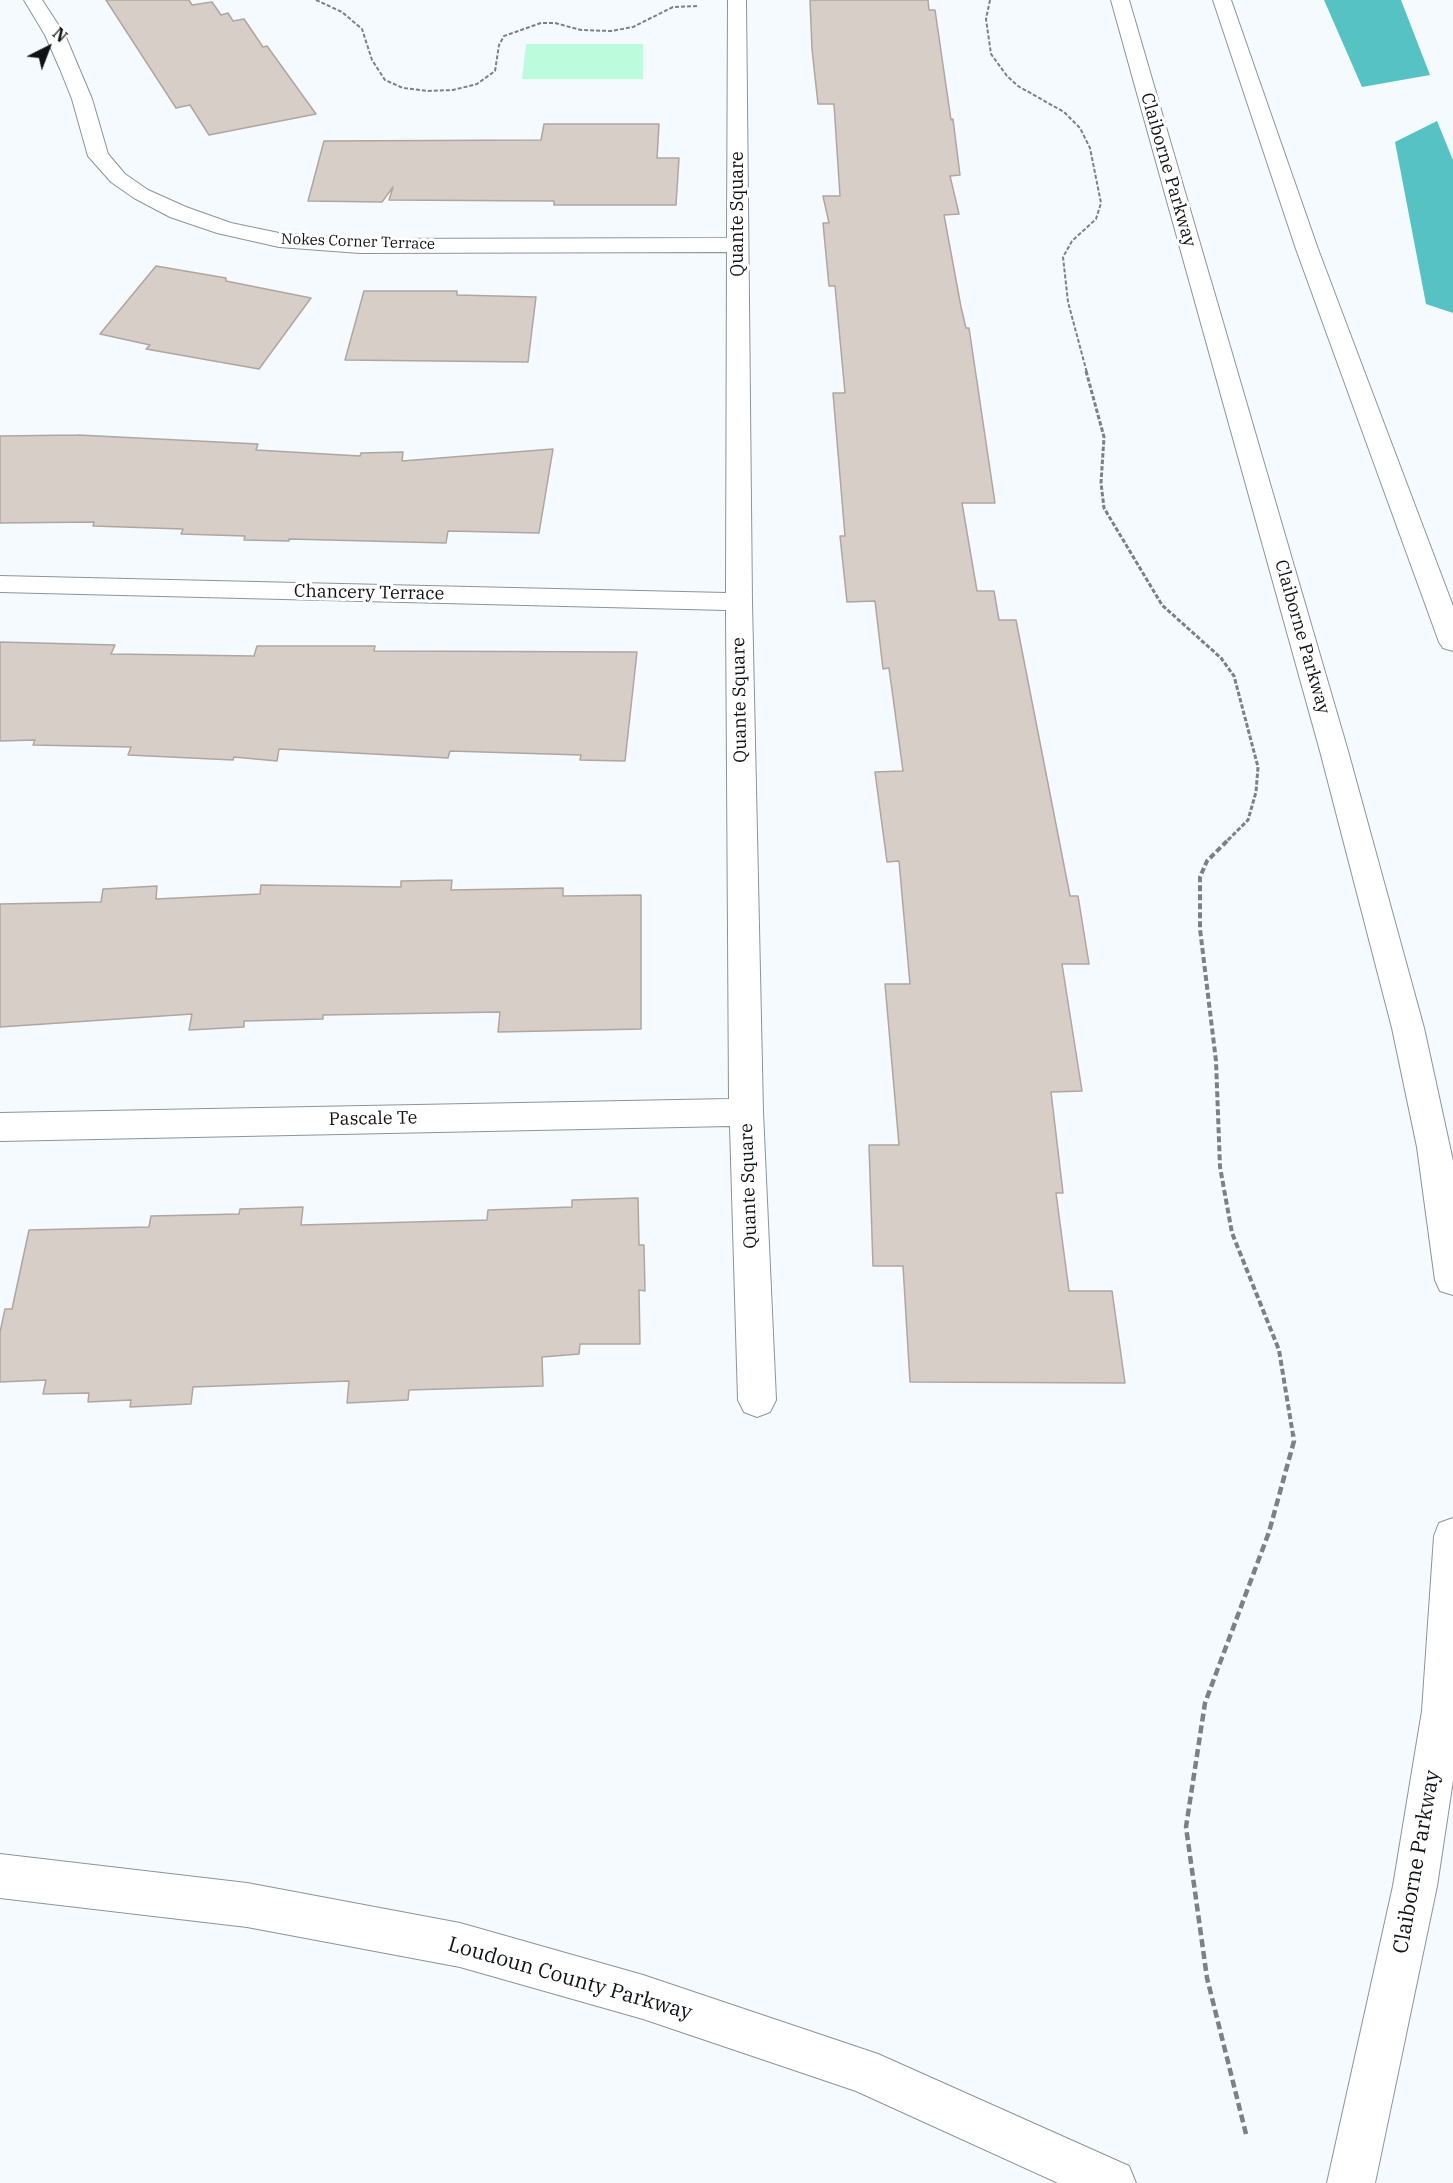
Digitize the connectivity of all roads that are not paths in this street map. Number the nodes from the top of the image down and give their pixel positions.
1 (33, 0) edge
2 (1120, 0) edge
3 (1222, 0) edge
4 (737, 3) edge
5 (738, 245) junction
6 (0, 584) edge
7 (739, 602) junction
8 (1453, 642) edge
9 (746, 1112) junction
10 (0, 1127) edge
11 (1453, 1280) edge
12 (757, 1400) dead end
13 (1453, 1536) edge
14 (0, 1876) edge
15 (1112, 2183) edge
16 (1351, 2183) edge

1 - 5 street, Nokes Corner Terrace
2 - 11 street, Claiborne Parkway
3 - 8 street
4 - 5 street, Quante Square
5 - 7 street, Quante Square
6 - 7 street, Chancery Terrace
7 - 9 street, Quante Square
9 - 10 street, Pascale Te
9 - 12 street, Quante Square
13 - 16 street, Claiborne Parkway
14 - 15 street, Loudoun County Parkway

